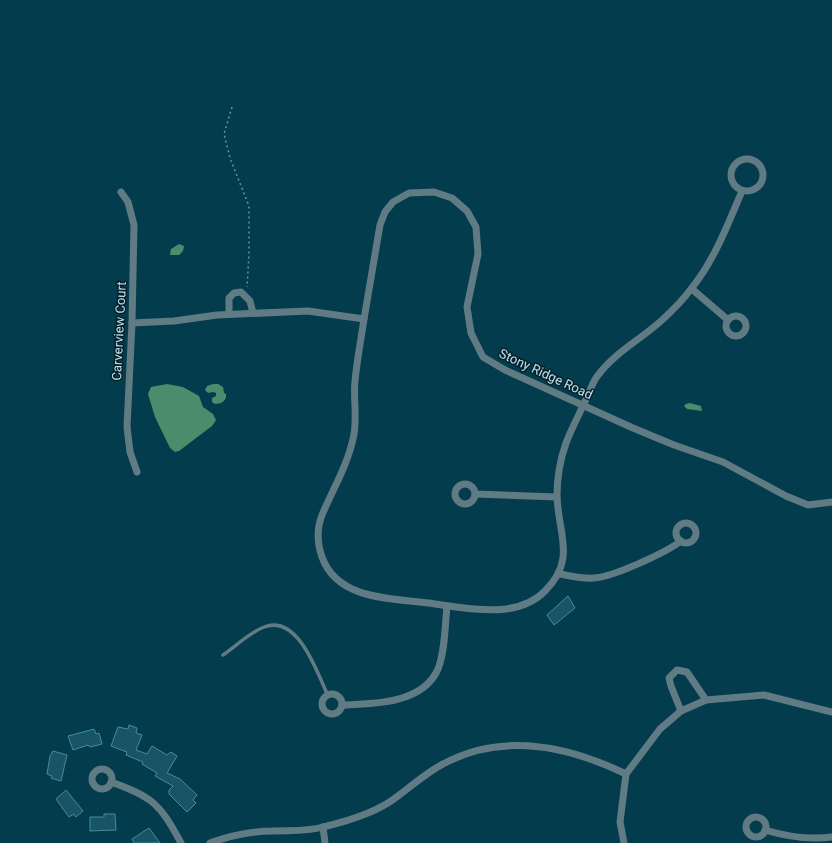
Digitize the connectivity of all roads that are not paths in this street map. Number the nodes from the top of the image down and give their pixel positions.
1 (742, 191) junction
2 (121, 192) dead end
3 (692, 289) junction
4 (253, 313) junction
5 (229, 314) junction
6 (364, 319) junction
7 (728, 320) dead end
8 (132, 323) junction
9 (583, 405) junction
10 (137, 472) dead end
11 (475, 494) dead end
12 (557, 498) junction
13 (832, 502) edge
14 (681, 541) dead end
15 (560, 574) junction
16 (447, 606) junction
17 (224, 655) dead end
18 (328, 696) junction
19 (706, 700) junction
20 (342, 705) junction
21 (681, 711) junction
22 (832, 712) edge
23 (626, 774) junction
24 (111, 782) dead end
25 (323, 827) junction
26 (765, 830) dead end
27 (832, 837) edge
28 (181, 843) edge
29 (210, 843) edge
30 (325, 843) edge
31 (624, 843) edge

1 - 1 street
1 - 3 street
2 - 8 street, Carverview Court
3 - 7 street
3 - 9 street
4 - 5 street
4 - 5 street
4 - 6 street
5 - 8 street
6 - 9 street, Stony Ridge Road
6 - 16 street, Stony Ridge Road
8 - 10 street, Carverview Court
9 - 12 street
9 - 13 street, Stony Ridge Road
11 - 12 street
12 - 15 street
14 - 15 street
15 - 16 street, Stony Ridge Road
16 - 20 street
17 - 18 lane
18 - 20 street
18 - 20 street
19 - 21 street
19 - 21 street
19 - 22 street
21 - 23 street
23 - 25 street
23 - 31 street
24 - 28 street
25 - 29 street
25 - 30 street
26 - 27 street

